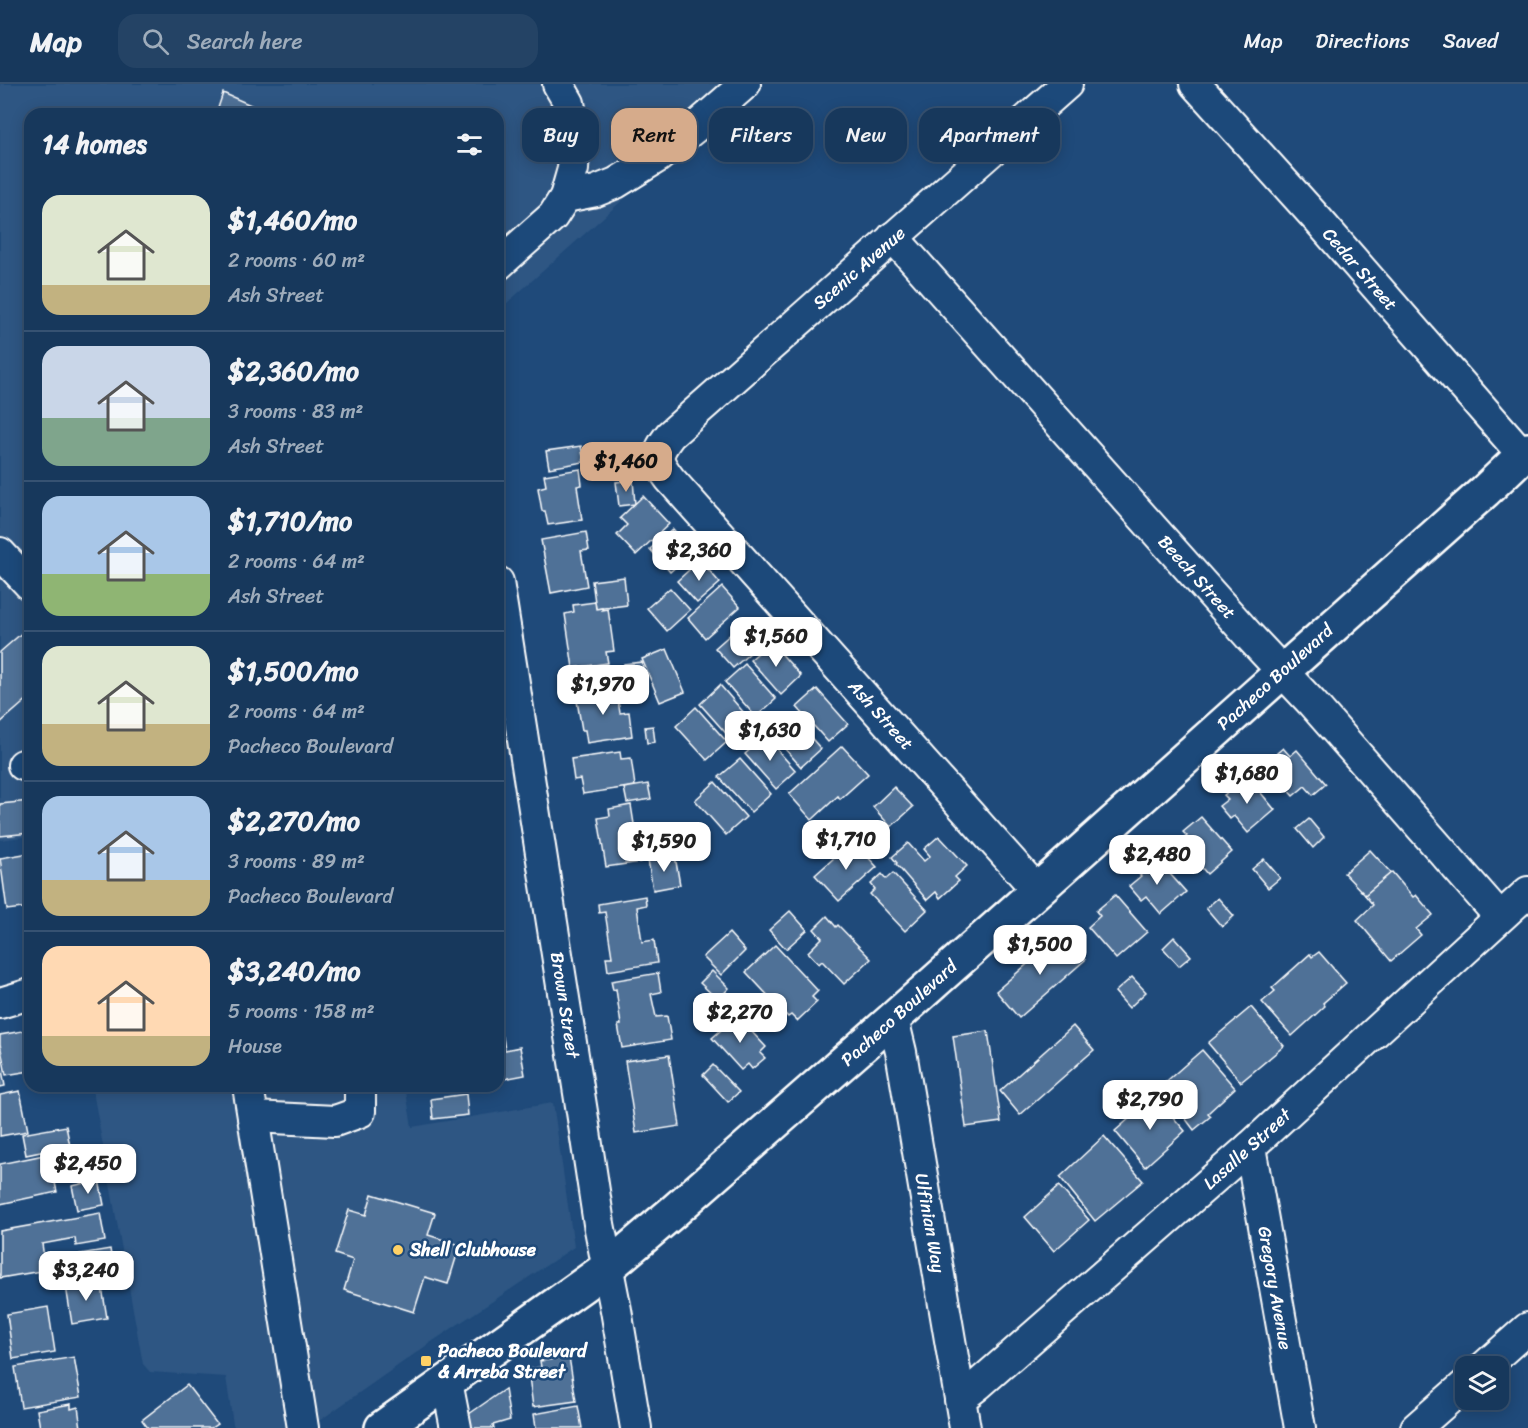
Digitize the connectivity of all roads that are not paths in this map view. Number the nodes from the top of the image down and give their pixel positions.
1 (558, 84) edge
2 (745, 84) edge
3 (1067, 84) edge
4 (1196, 84) edge
5 (565, 197) junction
6 (893, 237) junction
7 (504, 260) edge
8 (1526, 453) edge
9 (658, 457) joint
10 (0, 553) edge
11 (24, 579) edge
12 (504, 620) edge
13 (1282, 671) junction
14 (1037, 890) junction
15 (1528, 892) edge
16 (1500, 917) junction
17 (24, 996) edge
18 (0, 1003) edge
19 (893, 1019) junction
20 (249, 1092) edge
21 (360, 1092) edge
22 (253, 1118) junction
23 (1250, 1147) junction
24 (607, 1268) junction
25 (1528, 1328) edge
26 (1496, 1356) edge
27 (447, 1382) junction
28 (1455, 1394) edge
29 (962, 1414) edge
30 (303, 1428) edge
31 (382, 1428) edge
32 (456, 1428) edge
33 (636, 1428) edge
34 (1300, 1428) edge
35 (1416, 1428) edge

1 - 5 street
2 - 5 street
3 - 6 street, Scenic Avenue
4 - 8 street, Cedar Street
5 - 7 street
6 - 9 street, Scenic Avenue
6 - 13 street, Beech Street
8 - 13 main road, Pacheco Boulevard
9 - 14 street, Ash Street
10 - 11 street
12 - 24 street, Brown Street
13 - 14 main road, Pacheco Boulevard
13 - 16 street, Beech Street
14 - 19 main road, Pacheco Boulevard
15 - 16 street, Lasalle Street
16 - 23 street, Lasalle Street
17 - 18 street
19 - 24 main road, Pacheco Boulevard
19 - 29 street, Ulfinian Way
20 - 22 street
21 - 22 street
22 - 30 street
23 - 29 street, Lasalle Street
23 - 34 street, Gregory Avenue
24 - 27 main road, Pacheco Boulevard
24 - 33 street, Brown Street
25 - 26 street
27 - 31 main road, Pacheco Boulevard
27 - 32 street
28 - 35 street

